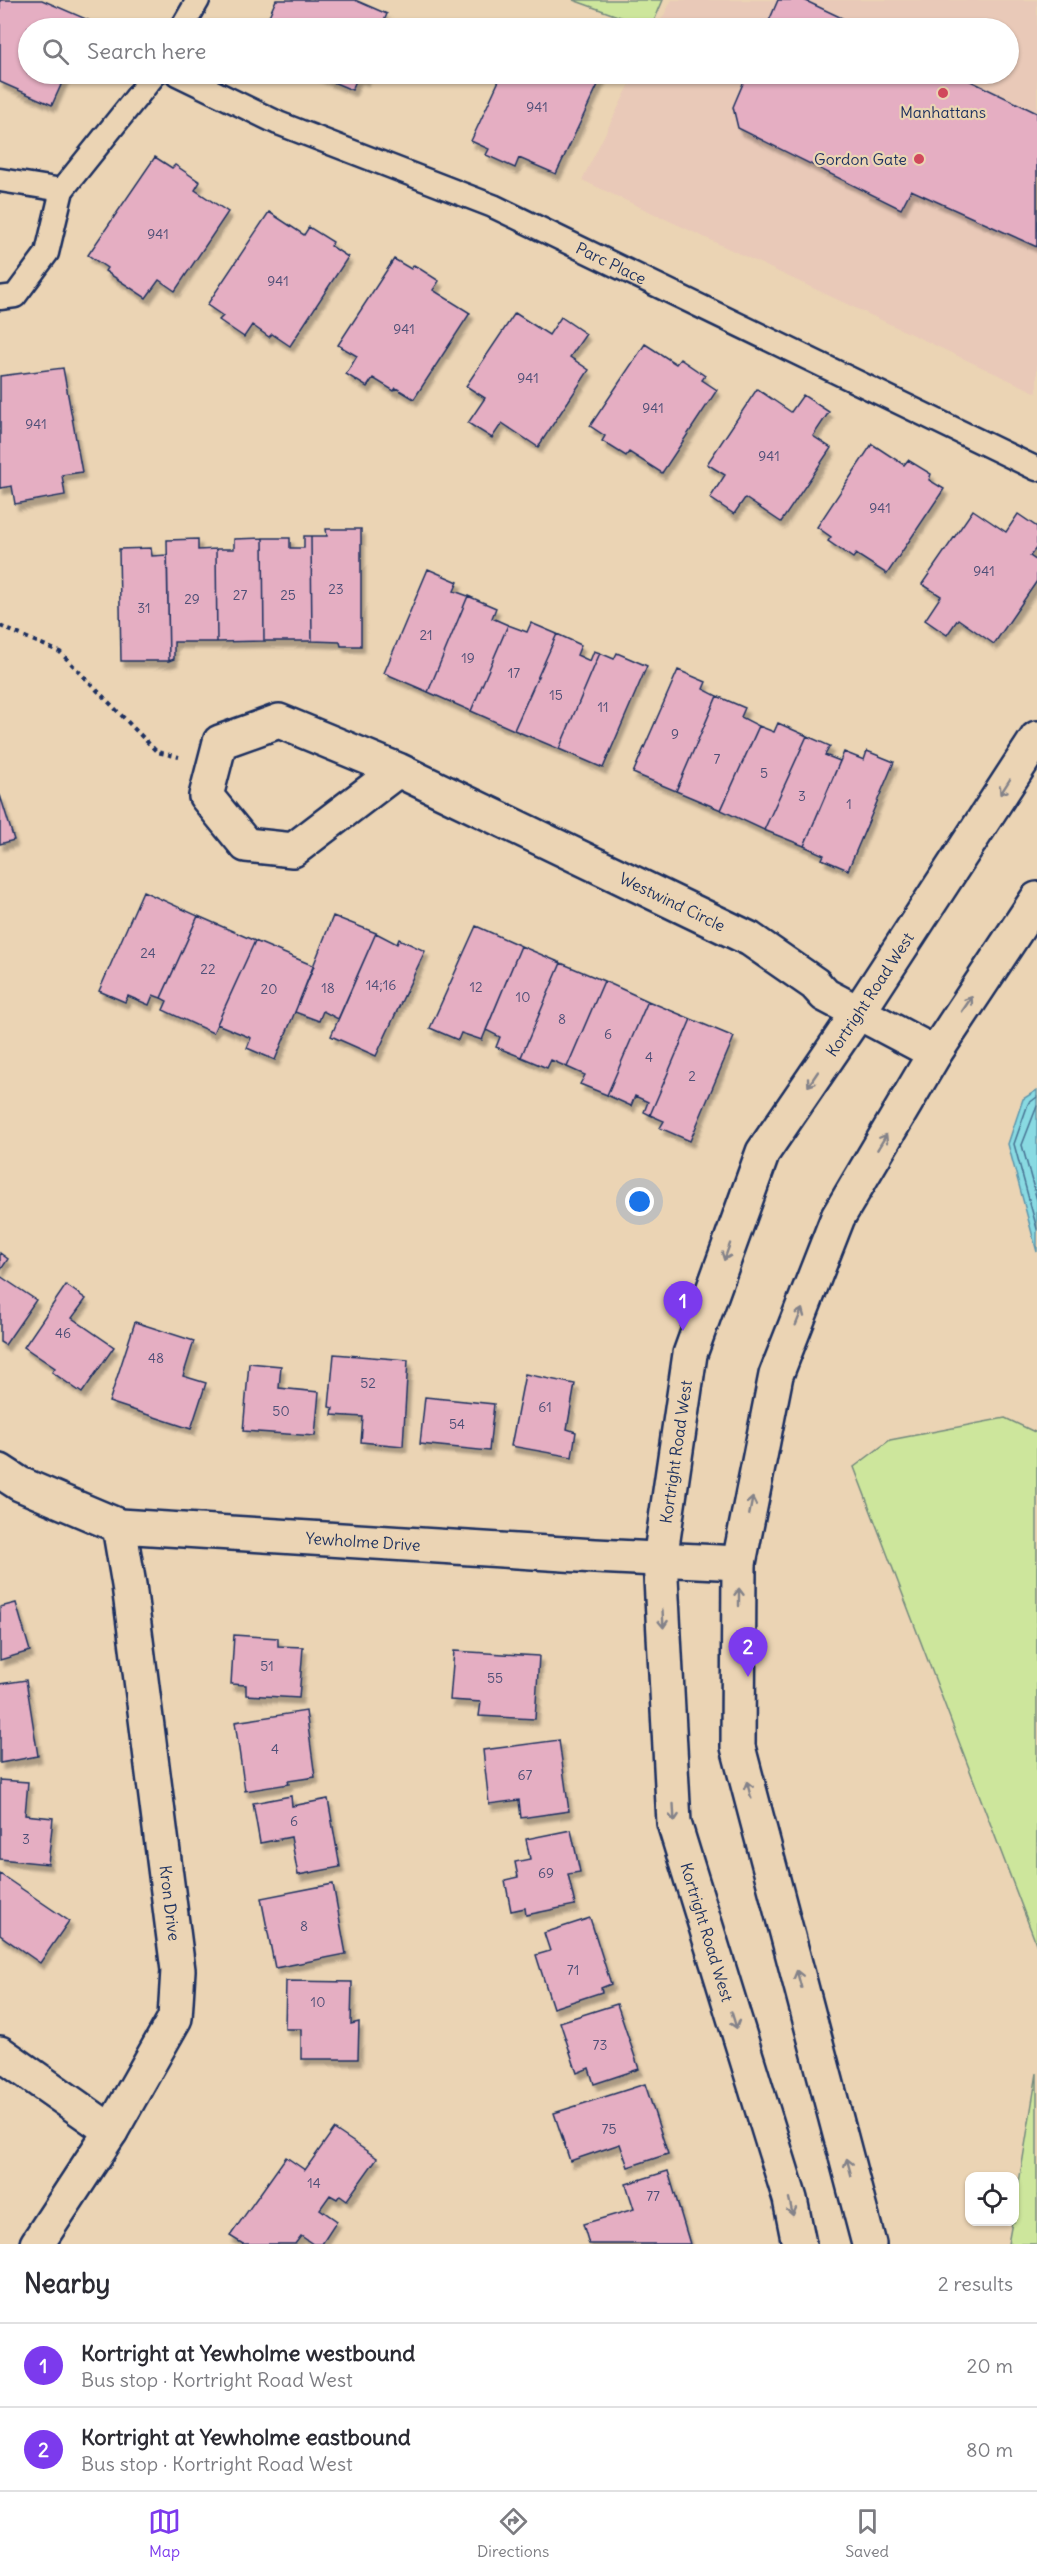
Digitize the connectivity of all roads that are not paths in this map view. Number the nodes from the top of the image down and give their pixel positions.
1 (198, 0) edge
2 (188, 18) edge
3 (147, 84) edge
4 (198, 84) edge
5 (0, 180) edge
6 (62, 190) junction
7 (0, 298) edge
8 (1037, 470) edge
9 (1037, 738) edge
10 (398, 770) junction
11 (1037, 899) edge
12 (858, 1013) junction
13 (935, 1053) junction
14 (0, 1471) edge
15 (119, 1526) junction
16 (660, 1560) junction
17 (740, 1563) junction
18 (0, 2053) edge
19 (111, 2131) junction
20 (37, 2244) edge
21 (799, 2244) edge
22 (869, 2244) edge

1 - 2 lane
3 - 6 lane
4 - 8 lane, Parc Place
5 - 6 lane
6 - 7 lane
9 -> 12 street, Kortright Road West
10 - 10 street, Westwind Circle
10 - 12 street, Westwind Circle
13 -> 11 street
12 - 13 street, Westwind Circle
12 -> 16 street, Kortright Road West
17 -> 13 street
14 - 15 street, Yewholme Drive
15 - 16 street, Yewholme Drive
15 - 19 street, Kron Drive
16 - 17 street, Yewholme Drive
16 -> 21 street, Kortright Road West
22 -> 17 street
18 - 19 street
19 - 20 street, Kron Drive

